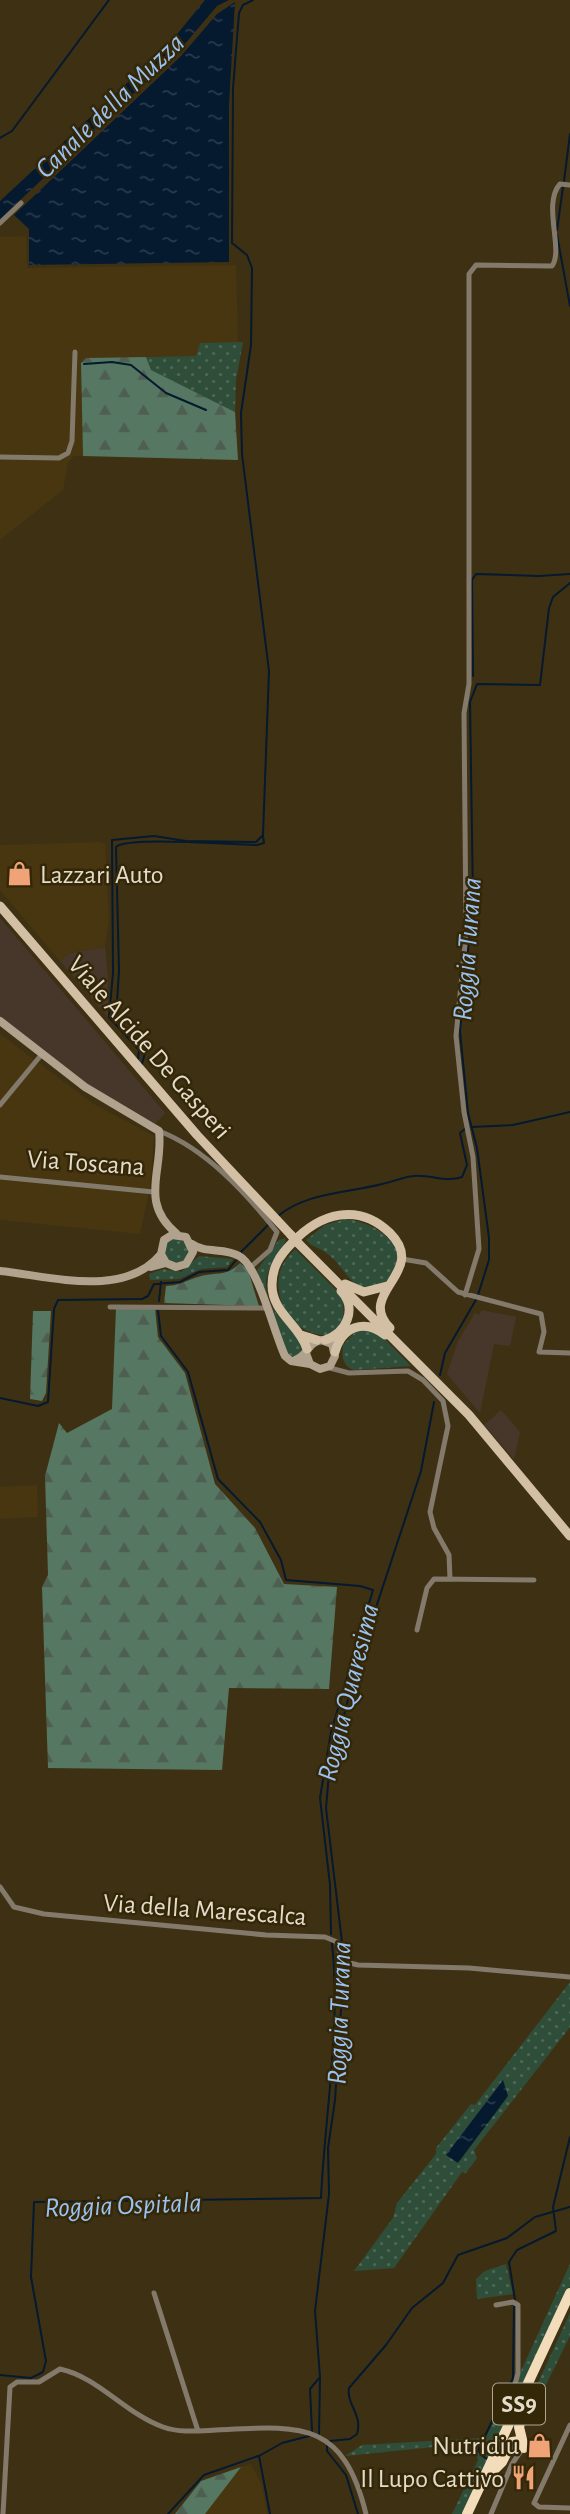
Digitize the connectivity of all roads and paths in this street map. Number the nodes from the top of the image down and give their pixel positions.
1 (566, 185) edge
2 (21, 203) dead end
3 (0, 223) edge
4 (75, 352) dead end
5 (0, 457) edge
6 (0, 906) edge
7 (1, 1024) edge
8 (42, 1054) junction
9 (0, 1105) edge
10 (159, 1131) junction
11 (0, 1177) edge
12 (154, 1192) junction
13 (267, 1216) junction
14 (163, 1221) junction
15 (278, 1228) junction
16 (177, 1234) junction
17 (164, 1240) junction
18 (192, 1244) junction
19 (207, 1250) junction
20 (161, 1254) junction
21 (192, 1256) junction
22 (402, 1258) junction
23 (166, 1263) junction
24 (252, 1266) junction
25 (150, 1267) junction
26 (0, 1271) edge
27 (331, 1275) junction
28 (389, 1286) junction
29 (465, 1295) junction
30 (110, 1307) dead end
31 (266, 1308) junction
32 (301, 1335) junction
33 (321, 1340) junction
34 (406, 1350) junction
35 (307, 1351) junction
36 (570, 1353) edge
37 (335, 1354) junction
38 (293, 1361) junction
39 (310, 1364) junction
40 (327, 1368) junction
41 (345, 1371) junction
42 (570, 1536) edge
43 (450, 1579) junction
44 (534, 1580) dead end
45 (417, 1630) dead end
46 (0, 1886) edge
47 (570, 1978) edge
48 (154, 2293) dead end
49 (570, 2293) edge
50 (496, 2305) dead end
51 (570, 2307) edge
52 (527, 2398) junction
53 (517, 2407) junction
54 (570, 2425) edge
55 (198, 2431) junction
56 (524, 2448) junction
57 (494, 2470) junction
58 (570, 2508) edge
59 (3, 2514) edge
60 (366, 2514) edge
61 (467, 2514) edge
62 (474, 2514) edge
63 (491, 2514) edge

1 - 29 street
2 - 3 street
4 - 5 street
6 - 13 main road, Viale Alcide De Gasperi
7 - 8 main road
8 - 9 street
8 - 10 main road
10 - 12 main road, Via Toscana
10 - 13 street
11 - 12 street, Via Toscana
12 - 14 main road
13 - 15 main road, Viale Alcide De Gasperi
14 - 16 main road
14 - 17 main road
15 - 24 street
15 - 27 main road, Viale Alcide De Gasperi
16 - 17 main road
16 - 18 main road
17 - 20 main road
18 - 19 main road
18 - 21 main road
19 - 21 main road
19 - 24 main road
20 - 23 main road
20 - 25 main road
21 - 23 main road
22 - 28 main road
22 - 29 street
22 - 32 main road
23 - 25 main road
24 - 31 main road
25 - 26 main road
27 - 28 main road
27 - 33 main road
27 - 34 main road
28 - 34 main road
29 - 36 street
30 - 31 street
31 - 38 main road
32 - 33 main road
32 - 35 main road
33 - 35 main road
33 - 37 main road
34 - 37 main road
34 - 42 main road
35 - 38 main road
35 - 39 main road
37 - 40 main road
37 - 41 street
38 - 39 main road
39 - 40 main road
40 - 41 street
41 - 43 street
43 - 44 street
43 - 45 street
46 - 47 street, Via della Marescalca
48 - 55 street
49 - 53 highway, SS9
50 - 53 street
51 - 52 highway, SS9
52 - 56 highway
52 - 57 highway, SS9
53 - 61 highway, SS9
54 - 58 street
55 - 59 street
55 - 60 street
56 - 57 highway
56 - 63 street
57 - 62 highway, SS9

